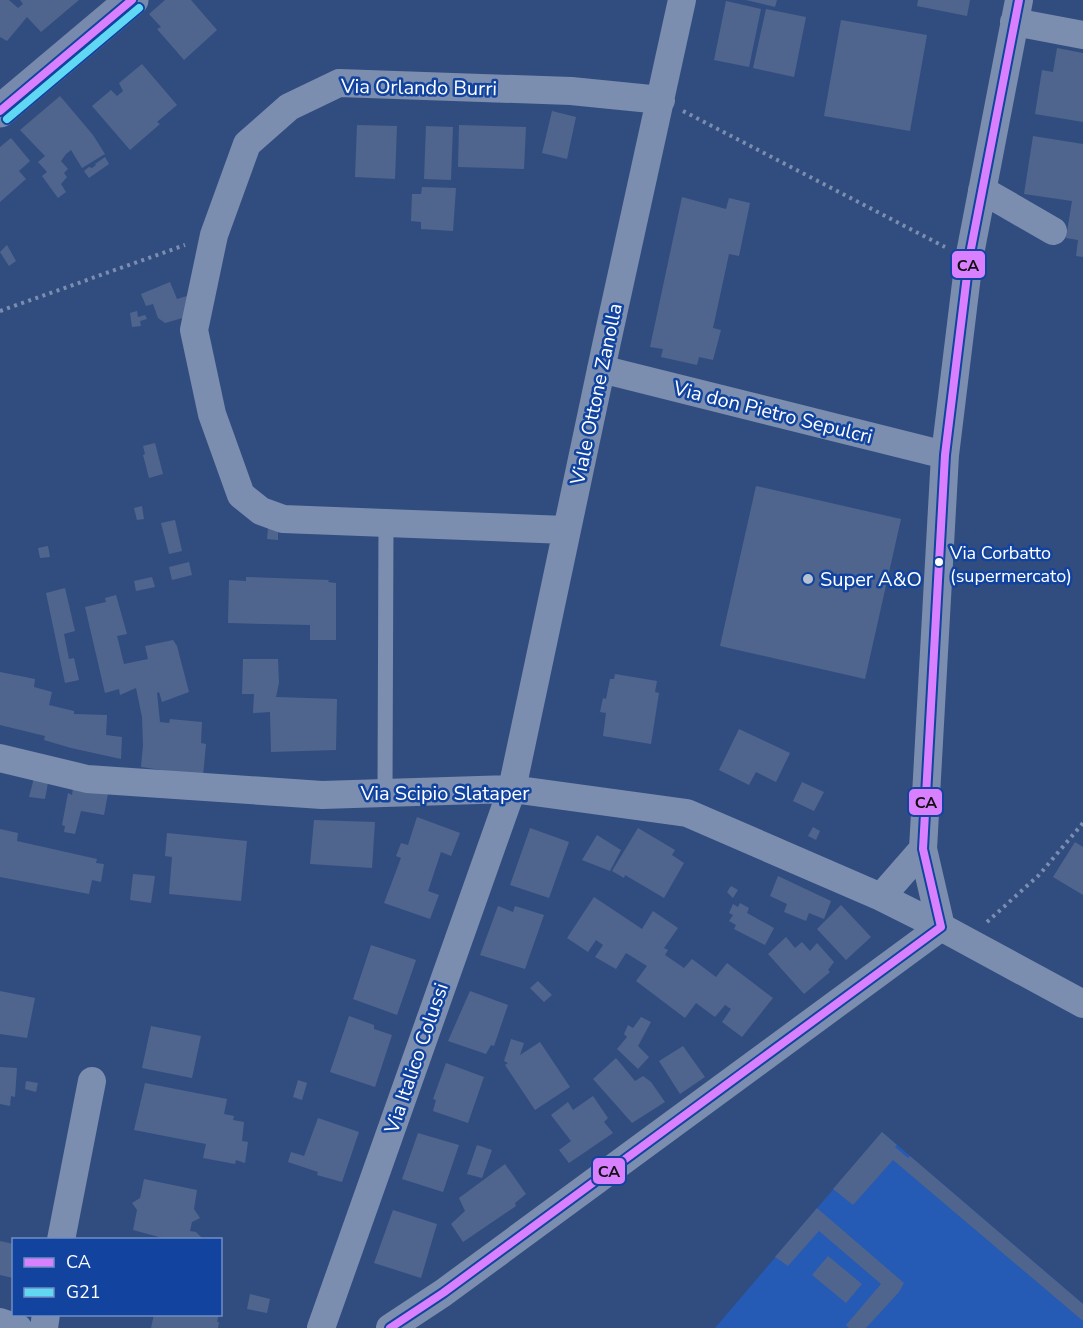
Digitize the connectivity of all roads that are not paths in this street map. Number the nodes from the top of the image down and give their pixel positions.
1 (132, 0) edge
2 (682, 0) edge
3 (1016, 11) edge
4 (1083, 35) edge
5 (660, 100) junction
6 (0, 111) edge
7 (982, 190) junction
8 (1053, 231) dead end
9 (601, 369) junction
10 (945, 455) junction
11 (386, 523) junction
12 (566, 530) junction
13 (0, 758) edge
14 (512, 789) junction
15 (385, 792) junction
16 (923, 849) junction
17 (881, 897) junction
18 (940, 927) junction
19 (1083, 1004) edge
20 (92, 1080) dead end
21 (61, 1238) edge
22 (0, 1322) edge
23 (18, 1328) edge
24 (321, 1328) edge
25 (390, 1328) edge

1 - 6 street
2 - 5 street, Viale Ottone Zanolla
3 - 4 street
3 - 7 street
5 - 9 street, Viale Ottone Zanolla
5 - 11 street, Via Orlando Burri
7 - 8 street
7 - 10 street
9 - 10 street, Via don Pietro Sepulcri
9 - 12 street, Viale Ottone Zanolla
10 - 16 street
11 - 12 street, Via Orlando Burri
11 - 15 lane
12 - 14 street, Viale Ottone Zanolla
13 - 15 street, Via Scipio Slataper
14 - 15 street, Via Scipio Slataper
14 - 17 street, Via Scipio Slataper
14 - 24 street, Via Italico Colussi
16 - 17 street
16 - 18 street
17 - 18 street, Via Scipio Slataper
18 - 19 street, Via Scipio Slataper
18 - 25 street
20 - 21 street
22 - 23 street

